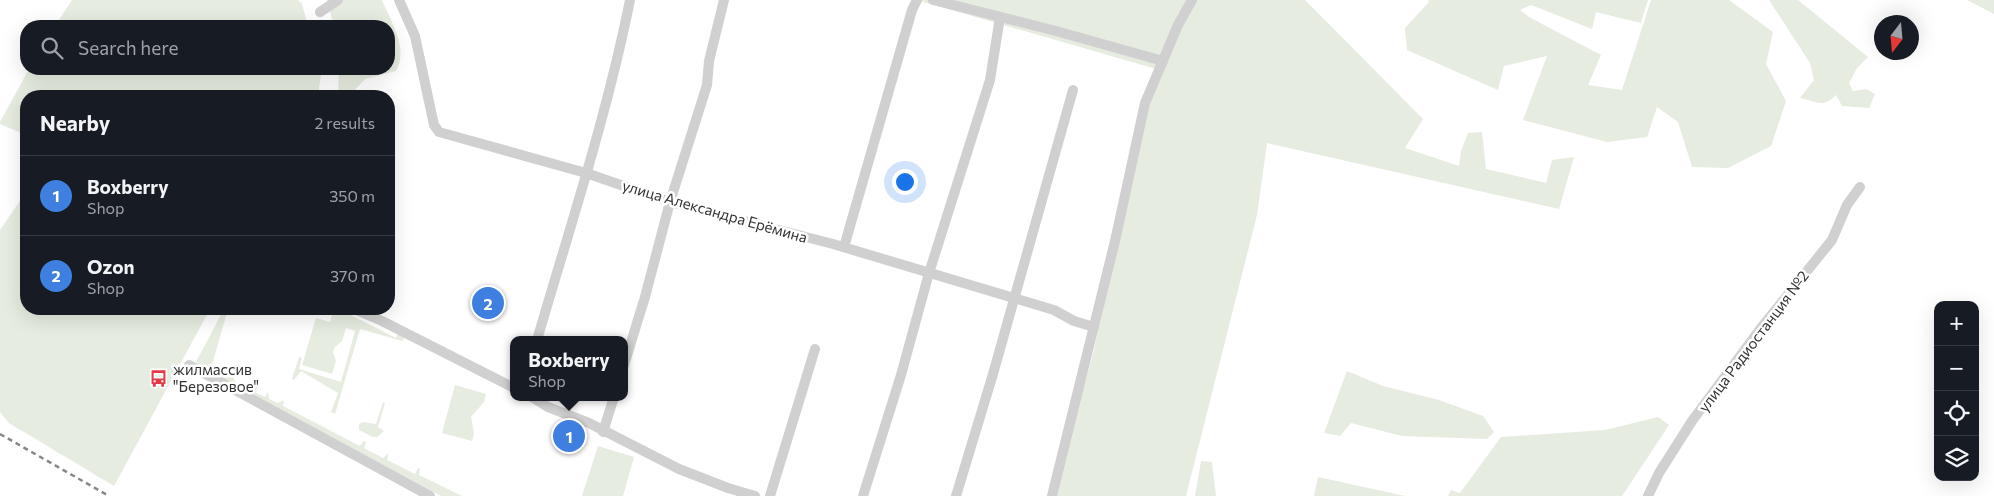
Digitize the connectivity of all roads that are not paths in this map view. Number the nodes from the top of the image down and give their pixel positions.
1 (338, 0) edge
2 (399, 0) edge
3 (630, 0) edge
4 (724, 0) edge
5 (917, 0) edge
6 (933, 0) edge
7 (1192, 0) edge
8 (320, 12) dead end
9 (1000, 17) junction
10 (1163, 61) junction
11 (1073, 90) dead end
12 (586, 173) junction
13 (1860, 187) dead end
14 (670, 202) junction
15 (844, 247) junction
16 (929, 273) junction
17 (1013, 298) junction
18 (369, 315) edge
19 (1094, 327) junction
20 (538, 336) edge
21 (815, 349) dead end
22 (628, 352) edge
23 (189, 365) dead end
24 (510, 386) edge
25 (538, 401) edge
26 (613, 401) edge
27 (604, 432) junction
28 (430, 496) edge
29 (756, 496) edge
30 (770, 496) edge
31 (863, 496) edge
32 (956, 496) edge
33 (1052, 496) edge
34 (1648, 496) edge

1 - 8 street
2 - 12 street, улица Александра Ерёмина
3 - 12 street
4 - 14 street
5 - 15 street
6 - 9 street
7 - 10 street
9 - 10 street
9 - 16 street
10 - 19 street
11 - 17 street
12 - 14 street, улица Александра Ерёмина
12 - 20 street
13 - 34 street, улица Радиостанция №2
14 - 15 street, улица Александра Ерёмина
14 - 22 street
15 - 16 street, улица Александра Ерёмина
16 - 17 street, улица Александра Ерёмина
16 - 31 street
17 - 19 street, улица Александра Ерёмина
17 - 32 street
18 - 24 street
19 - 33 street
21 - 30 street
23 - 28 street
25 - 27 street
26 - 27 street
27 - 29 street

